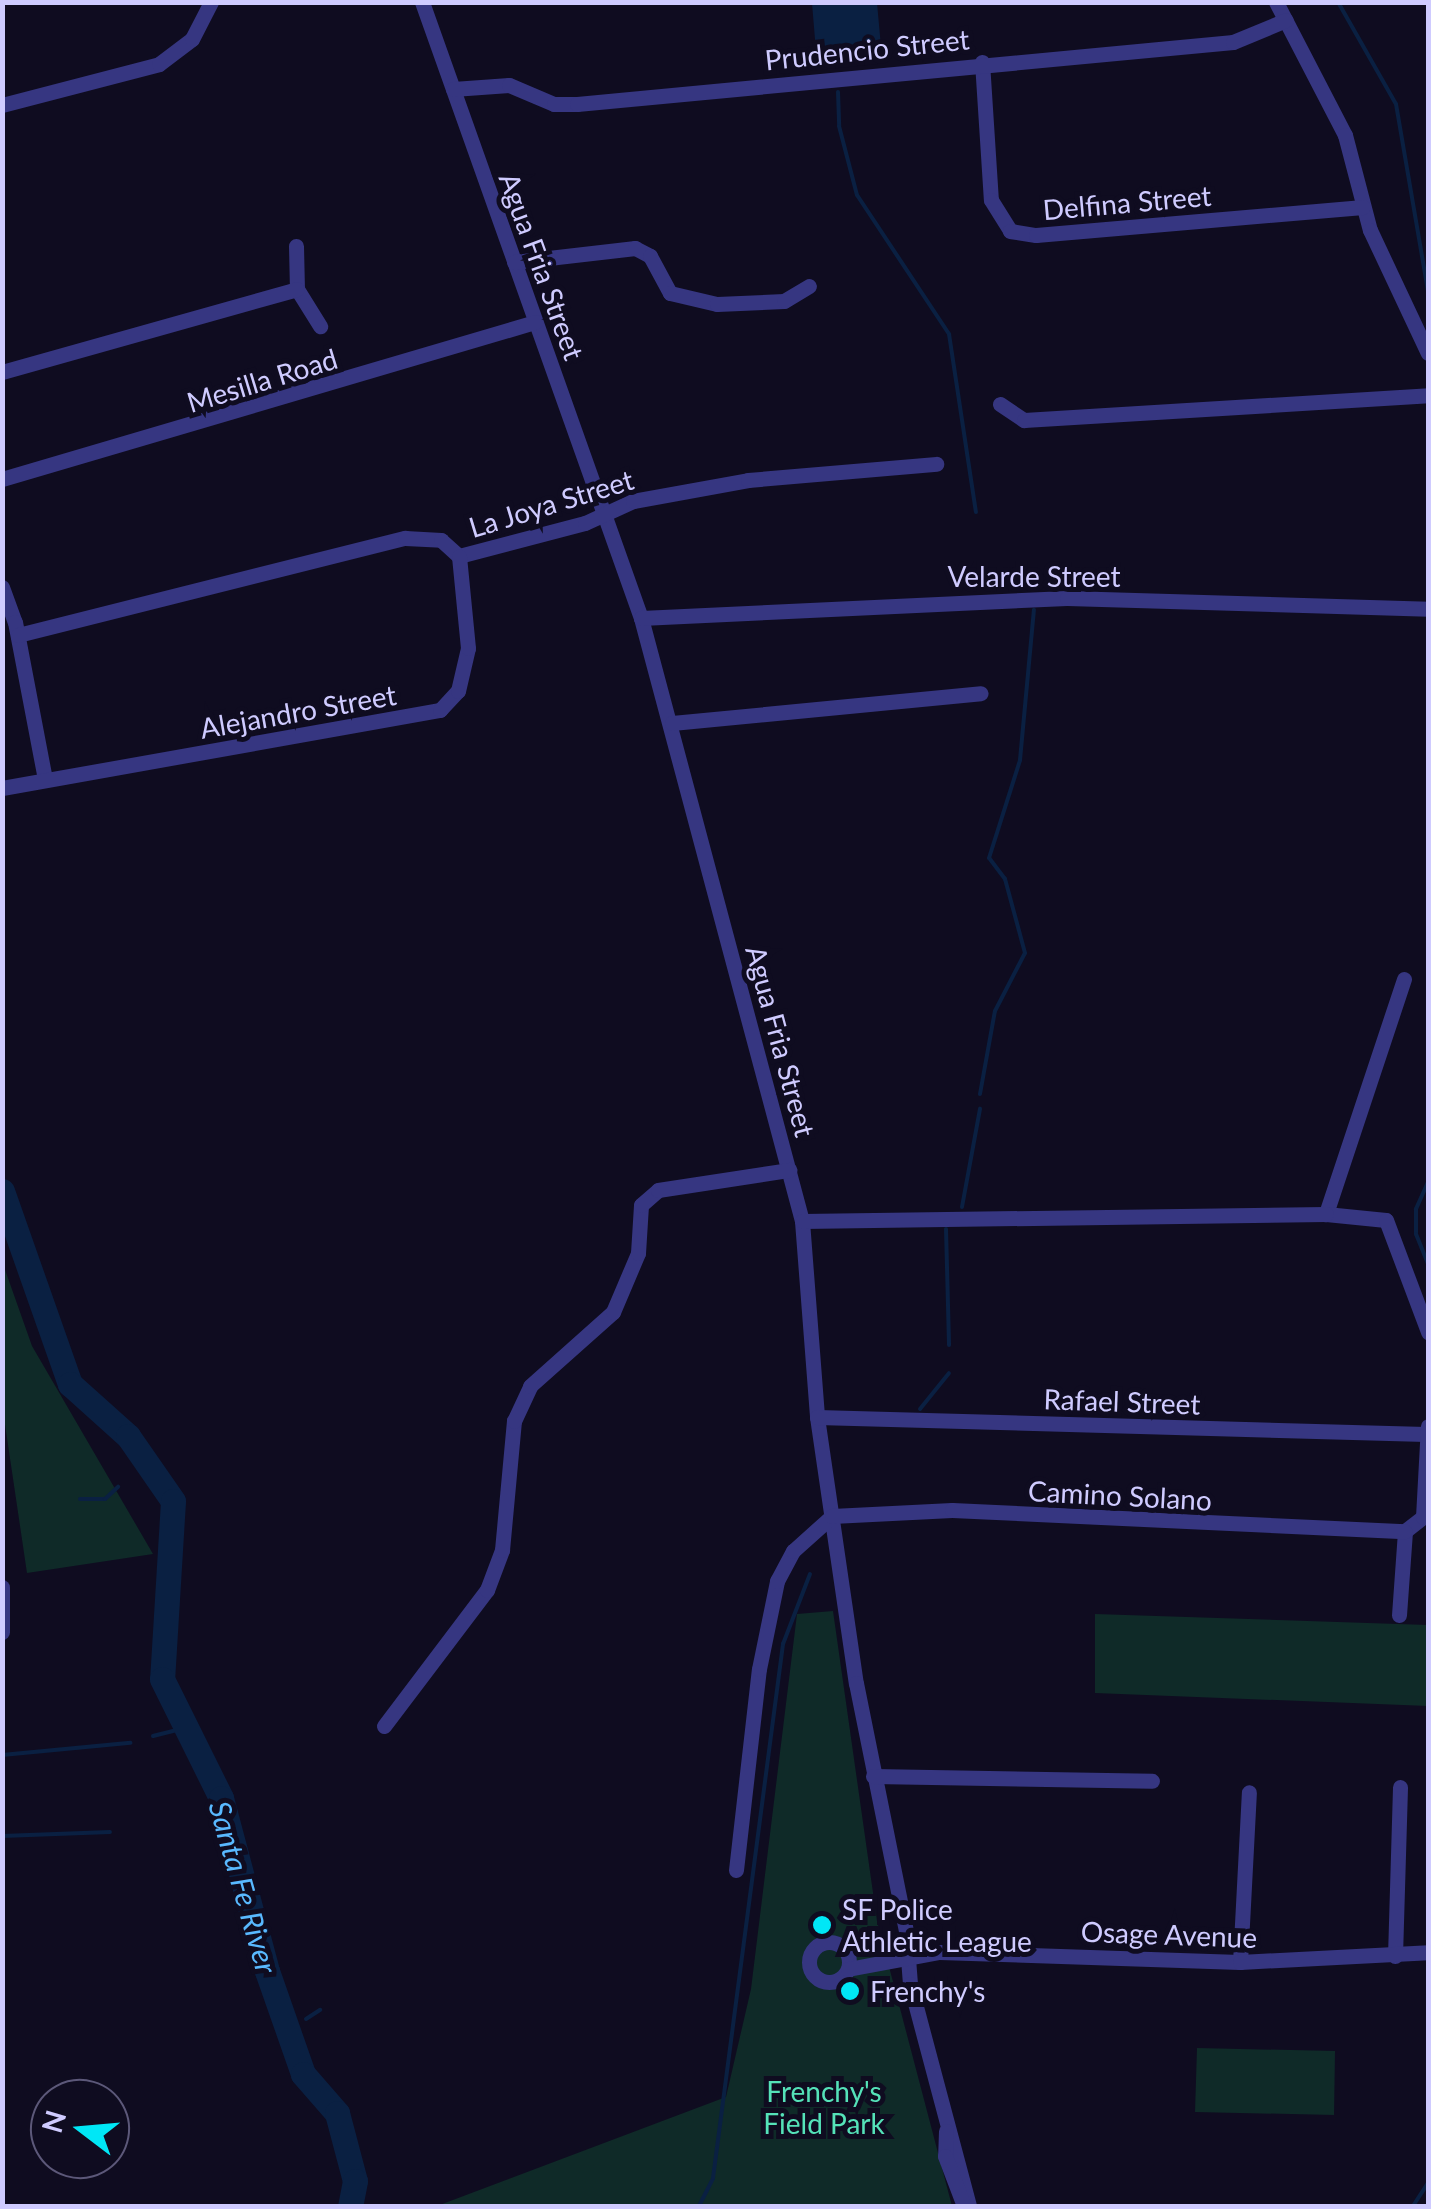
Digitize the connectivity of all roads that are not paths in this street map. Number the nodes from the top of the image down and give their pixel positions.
1 (211, 2) edge
2 (422, 2) edge
3 (1276, 2) edge
4 (1286, 20) junction
5 (982, 62) junction
6 (453, 89) junction
7 (2, 105) edge
8 (1363, 207) junction
9 (296, 246) dead end
10 (514, 262) junction
11 (809, 286) dead end
12 (298, 290) junction
13 (535, 322) junction
14 (320, 326) dead end
15 (1428, 353) edge
16 (2, 372) edge
17 (1428, 394) edge
18 (1000, 404) dead end
19 (936, 464) dead end
20 (2, 479) edge
21 (606, 515) junction
22 (459, 556) junction
23 (2, 587) edge
24 (1428, 609) edge
25 (641, 618) junction
26 (18, 635) junction
27 (981, 693) dead end
28 (672, 723) junction
29 (45, 779) junction
30 (2, 788) edge
31 (1404, 979) dead end
32 (789, 1170) junction
33 (1326, 1214) junction
34 (802, 1221) junction
35 (1428, 1332) edge
36 (817, 1418) junction
37 (1427, 1430) edge
38 (832, 1516) junction
39 (1405, 1531) junction
40 (2, 1587) edge
41 (1399, 1615) dead end
42 (2, 1632) edge
43 (384, 1726) dead end
44 (873, 1776) junction
45 (1152, 1781) dead end
46 (1400, 1786) dead end
47 (1249, 1792) dead end
48 (736, 1870) dead end
49 (1428, 1952) edge
50 (1395, 1956) junction
51 (908, 1957) junction
52 (1240, 1962) junction
53 (848, 1969) dead end
54 (966, 2206) edge

1 - 7 street
2 - 6 street, Agua Fria Street
3 - 4 street
4 - 5 street, Prudencio Street
4 - 8 street
5 - 6 street, Prudencio Street
5 - 8 street, Delfina Street
6 - 10 street, Agua Fria Street
8 - 15 street
9 - 12 street
10 - 11 street
10 - 13 street, Agua Fria Street
12 - 14 street
12 - 16 street
13 - 20 street, Mesilla Road
13 - 21 street, Agua Fria Street
17 - 18 street
19 - 21 street, La Joya Street
21 - 22 street, La Joya Street
21 - 25 street, Agua Fria Street
22 - 26 street, La Joya Street
22 - 29 street, Alejandro Street
23 - 26 street
24 - 25 street, Velarde Street
25 - 28 street, Agua Fria Street
26 - 29 street
27 - 28 street
28 - 32 street, Agua Fria Street
29 - 30 street, Alejandro Street
31 - 33 street
32 - 34 street, Agua Fria Street
32 - 43 street
33 - 34 street
33 - 35 street
34 - 36 street, Agua Fria Street
36 - 37 street, Rafael Street
36 - 38 street, Agua Fria Street
37 - 39 street
38 - 39 street, Camino Solano
38 - 44 street, Agua Fria Street
38 - 48 street
39 - 41 street
40 - 42 street
44 - 45 street
44 - 51 street, Agua Fria Street
46 - 50 street
47 - 52 street
49 - 50 street, Osage Avenue
50 - 52 street, Osage Avenue
51 - 52 street, Osage Avenue
51 - 53 street, Osage Avenue
51 - 54 street, Agua Fria Street

